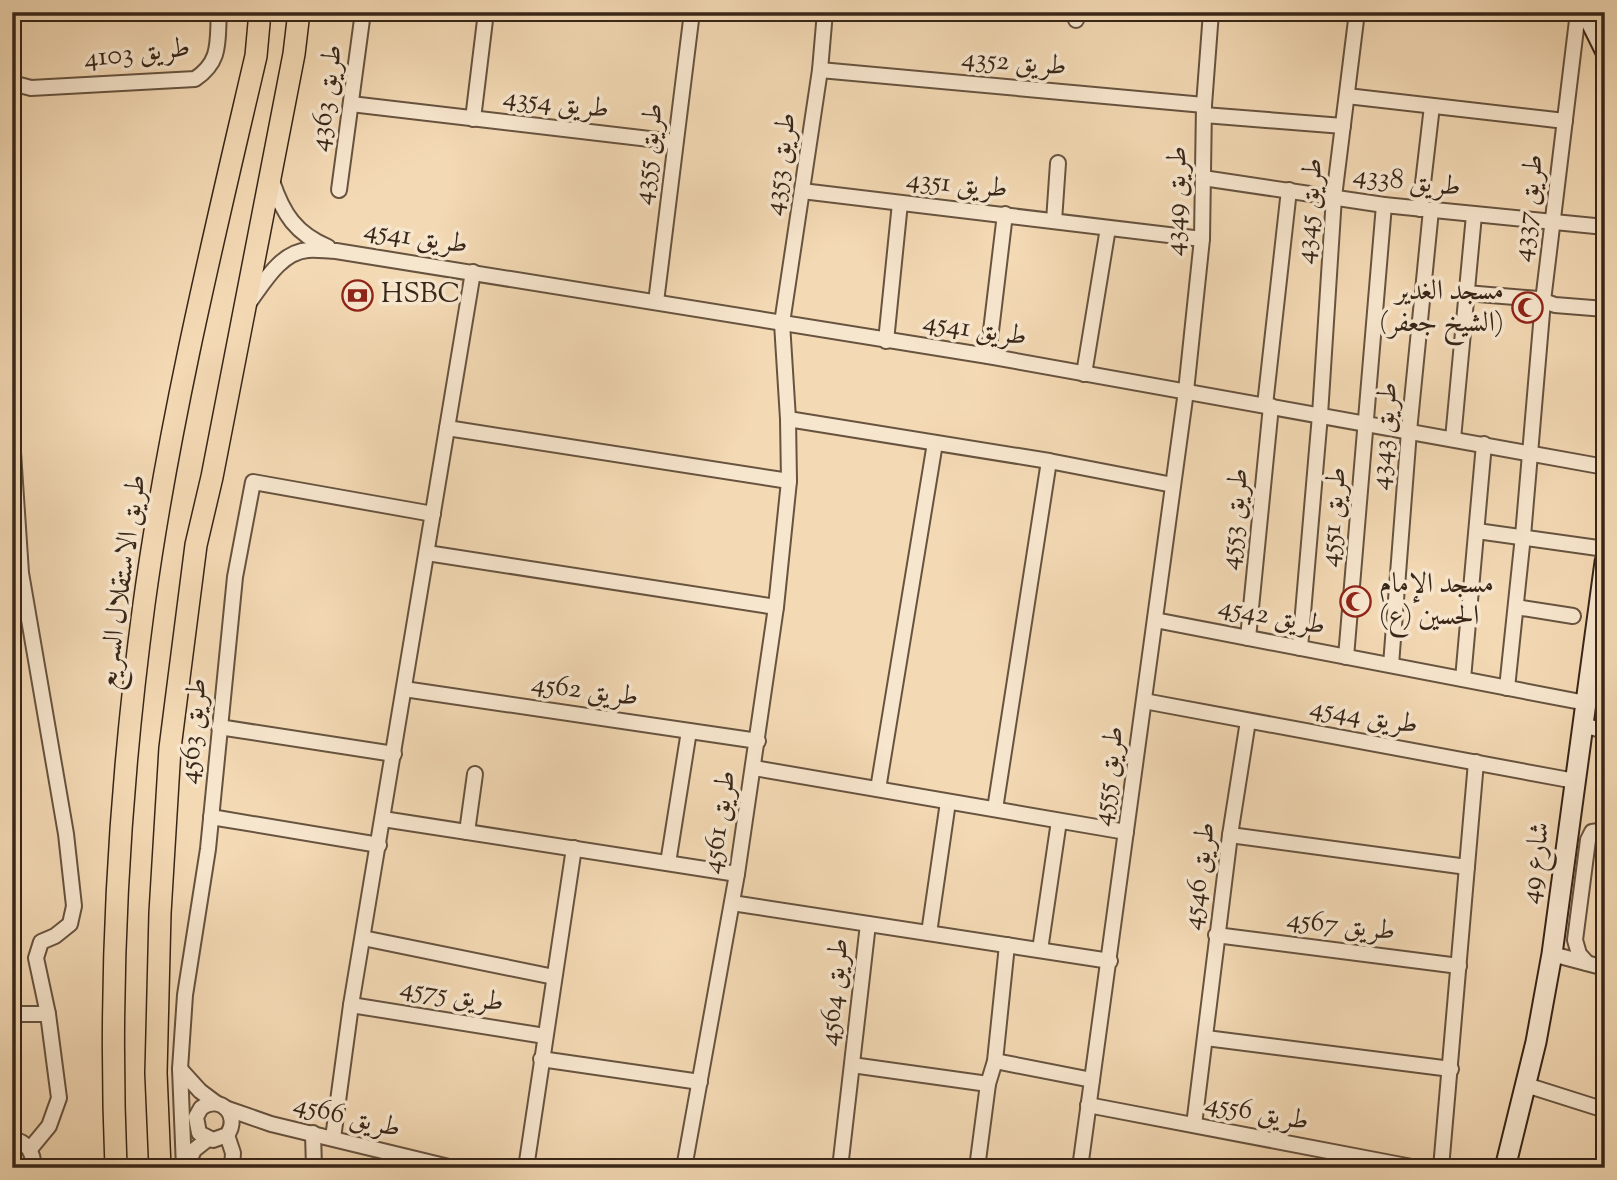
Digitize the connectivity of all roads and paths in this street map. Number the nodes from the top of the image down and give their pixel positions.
1 (219, 12) edge
2 (260, 12) edge
3 (299, 12) edge
4 (363, 12) edge
5 (486, 12) edge
6 (825, 12) edge
7 (1211, 12) edge
8 (1357, 12) edge
9 (1578, 12) edge
10 (1586, 12) edge
11 (689, 13) edge
12 (1605, 50) edge
13 (820, 70) junction
14 (12, 83) edge
15 (1347, 96) junction
16 (351, 104) junction
17 (1432, 106) junction
18 (1204, 110) junction
19 (473, 119) junction
20 (1565, 121) junction
21 (1343, 126) junction
22 (674, 142) junction
23 (1058, 163) dead end
24 (270, 176) junction
25 (1203, 178) junction
26 (339, 190) dead end
27 (1289, 190) junction
28 (802, 191) junction
29 (1334, 197) junction
30 (900, 203) junction
31 (1384, 205) junction
32 (1425, 210) junction
33 (1005, 214) junction
34 (1474, 215) junction
35 (1054, 221) junction
36 (1552, 223) junction
37 (1605, 227) edge
38 (1108, 228) junction
39 (1202, 239) junction
40 (336, 251) junction
41 (473, 272) junction
42 (1466, 293) junction
43 (1543, 301) junction
44 (656, 302) junction
45 (245, 308) junction
46 (1605, 309) edge
47 (782, 323) junction
48 (886, 341) junction
49 (988, 356) junction
50 (1084, 374) junction
51 (1186, 391) junction
52 (1268, 405) junction
53 (1320, 415) junction
54 (788, 419) junction
55 (1367, 423) junction
56 (447, 428) junction
57 (1409, 431) junction
58 (12, 437) edge
59 (1453, 439) junction
60 (935, 443) junction
61 (1484, 444) junction
62 (1529, 452) junction
63 (1049, 461) junction
64 (1605, 467) edge
65 (789, 481) junction
66 (1173, 485) junction
67 (433, 514) junction
68 (1476, 531) junction
69 (1523, 536) junction
70 (1605, 549) edge
71 (427, 552) junction
72 (1605, 562) edge
73 (776, 607) junction
74 (1516, 607) junction
75 (1573, 616) dead end
76 (1155, 620) junction
77 (1600, 624) edge
78 (1248, 638) junction
79 (1300, 648) junction
80 (1346, 657) junction
81 (1391, 665) junction
82 (1463, 679) junction
83 (1507, 688) junction
84 (404, 689) junction
85 (1144, 701) junction
86 (1586, 703) junction
87 (1248, 721) junction
88 (1583, 726) junction
89 (219, 727) junction
90 (689, 731) junction
91 (1605, 732) edge
92 (758, 741) junction
93 (394, 754) junction
94 (1476, 762) junction
95 (754, 768) junction
96 (475, 774) dead end
97 (1575, 781) junction
98 (878, 789) junction
99 (948, 802) junction
100 (995, 809) junction
101 (211, 817) junction
102 (383, 819) junction
103 (1059, 821) junction
104 (1605, 830) edge
105 (467, 832) junction
106 (1126, 832) junction
107 (1230, 835) junction
108 (379, 845) junction
109 (574, 848) junction
110 (668, 863) junction
111 (1467, 867) junction
112 (737, 874) junction
113 (732, 903) junction
114 (868, 924) junction
115 (929, 933) junction
116 (1216, 935) junction
117 (363, 938) junction
118 (1007, 945) junction
119 (1040, 950) junction
120 (1552, 954) junction
121 (1110, 961) junction
122 (1587, 963) junction
123 (1459, 966) junction
124 (1605, 968) edge
125 (554, 977) junction
126 (351, 1005) junction
127 (12, 1014) edge
128 (48, 1014) junction
129 (544, 1036) junction
130 (1206, 1038) junction
131 (541, 1059) junction
132 (995, 1061) junction
133 (852, 1065) junction
134 (180, 1069) junction
135 (1451, 1069) junction
136 (1092, 1080) junction
137 (700, 1082) junction
138 (988, 1084) junction
139 (1527, 1085) junction
140 (1088, 1105) junction
141 (222, 1106) junction
142 (1605, 1110) edge
143 (271, 1124) junction
144 (1194, 1125) junction
145 (230, 1132) junction
146 (313, 1133) junction
147 (333, 1138) junction
148 (12, 1139) edge
149 (210, 1140) junction
150 (30, 1149) junction
151 (34, 1168) edge
152 (117, 1168) edge
153 (160, 1168) edge
154 (185, 1168) edge
155 (230, 1168) edge
156 (314, 1168) edge
157 (453, 1168) edge
158 (526, 1168) edge
159 (684, 1168) edge
160 (840, 1168) edge
161 (977, 1168) edge
162 (1080, 1168) edge
163 (1417, 1168) edge
164 (1441, 1168) edge
165 (1505, 1168) edge

1 - 14 street, طريق 4103
2 - 152 main road, طريق الاستقلال السريع
3 - 24 main road
4 - 16 street, طريق 4363
5 - 19 street, طريق 4354
6 - 13 street, طريق 4353
7 - 18 street, طريق 4349
8 - 15 street, طريق 4345
9 - 20 street, طريق 4337
10 - 12 street
11 - 22 street, طريق 4355
13 - 18 street, طريق 4352
13 - 28 street, طريق 4353
15 - 17 street
15 - 21 street, طريق 4345
16 - 19 street, طريق 4354
16 - 26 street, طريق 4363
17 - 20 street
17 - 32 street, طريق 4343
18 - 21 street, طريق 4352
18 - 25 street, طريق 4349
19 - 22 street, طريق 4354
20 - 36 street, طريق 4337
21 - 29 street, طريق 4345
22 - 44 street, طريق 4355
23 - 35 street
24 - 40 street
24 - 45 main road
25 - 27 street, طريق 4338
25 - 39 street, طريق 4349
27 - 29 street, طريق 4338
27 - 52 street, طريق 4553
28 - 30 street, طريق 4351
28 - 47 street, طريق 4353
29 - 31 street, طريق 4338
29 - 53 street, طريق 4345
30 - 33 street, طريق 4351
30 - 48 street
31 - 32 street, طريق 4338
31 - 55 street, طريق 4343
32 - 34 street, طريق 4338
32 - 57 street, طريق 4343
33 - 35 street, طريق 4351
33 - 49 street
34 - 36 street, طريق 4338
34 - 42 street
35 - 38 street, طريق 4351
36 - 37 street, طريق 4338
36 - 43 street, طريق 4337
38 - 39 street, طريق 4351
38 - 50 street
39 - 51 street, طريق 4349
40 - 41 street, طريق 4541
40 - 45 street
41 - 44 street, طريق 4541
41 - 56 street
42 - 43 street
42 - 59 street
43 - 46 street
43 - 62 street, طريق 4337
44 - 47 street, طريق 4541
45 - 153 main road
47 - 48 street, طريق 4541
47 - 54 street, طريق 4561
48 - 49 street, طريق 4541
49 - 50 street, طريق 4541
50 - 51 street, طريق 4541
51 - 52 street, طريق 4541
51 - 66 street, طريق 4555
52 - 53 street, طريق 4541
52 - 78 street, طريق 4553
53 - 55 street, طريق 4541
53 - 79 street, طريق 4551
54 - 60 street
54 - 65 street, طريق 4561
55 - 57 street, طريق 4541
55 - 80 street, طريق 4551
56 - 65 street
56 - 67 street
57 - 59 street, طريق 4541
57 - 81 street, طريق 4343
58 - 128 street
59 - 61 street, طريق 4541
60 - 63 street
60 - 98 street
61 - 62 street, طريق 4541
61 - 68 street
62 - 64 street, طريق 4541
62 - 69 street, طريق 4337
63 - 66 street
63 - 100 street
65 - 73 street, طريق 4561
66 - 76 street, طريق 4555
67 - 71 street
67 - 89 street, طريق 4563
68 - 69 street
68 - 82 street
69 - 70 street
69 - 74 street, طريق 4337
71 - 73 street
71 - 84 street
72 - 77 street, شارع 49
73 - 92 street, طريق 4561
74 - 75 street
74 - 83 street, طريق 4337
76 - 78 street, طريق 4542
76 - 85 street, طريق 4555
77 - 86 street, شارع 49
78 - 79 street, طريق 4542
79 - 80 street, طريق 4542
80 - 81 street, طريق 4542
81 - 82 street, طريق 4542
82 - 83 street, طريق 4542
83 - 86 street, طريق 4542
84 - 90 street, طريق 4562
84 - 93 street
85 - 87 street, طريق 4544
85 - 106 street, طريق 4555
86 - 88 street, شارع 49
87 - 94 street, طريق 4544
87 - 107 street, طريق 4546
88 - 91 street
88 - 97 street, شارع 49
89 - 93 street
89 - 101 street, طريق 4563
90 - 92 street, طريق 4562
90 - 110 street
92 - 95 street, طريق 4561
93 - 102 street
94 - 97 street, طريق 4544
94 - 111 street
95 - 98 street
95 - 112 street, طريق 4561
96 - 105 street
97 - 120 street, شارع 49
98 - 99 street
99 - 100 street
99 - 115 street
100 - 103 street
101 - 108 street
101 - 134 street, طريق 4563
102 - 105 street
102 - 108 street
103 - 106 street
103 - 119 street
104 - 122 street
105 - 109 street
106 - 121 street, طريق 4555
107 - 111 street
107 - 116 street, طريق 4546
108 - 117 street
109 - 110 street
109 - 125 street
110 - 112 street
111 - 123 street
112 - 113 street, طريق 4561
113 - 114 street, طريق 4564
113 - 137 street, طريق 4561
114 - 115 street, طريق 4564
114 - 133 street, طريق 4564
115 - 118 street, طريق 4564
116 - 123 street, طريق 4567
116 - 130 street, طريق 4546
117 - 125 street
117 - 126 street
118 - 119 street, طريق 4564
118 - 132 street
119 - 121 street, طريق 4564
120 - 122 street
120 - 139 street, شارع 49
121 - 136 street, طريق 4555
122 - 124 street
123 - 135 street
125 - 129 street
126 - 129 street, طريق 4575
126 - 147 street
127 - 128 street
128 - 150 street
129 - 131 street
130 - 135 street
130 - 144 street, طريق 4546
131 - 137 street
131 - 158 street
132 - 136 street
132 - 138 street
133 - 138 street, طريق 4564
133 - 160 street, طريق 4564
134 - 141 street
134 - 154 street, طريق 4563
135 - 164 street
136 - 140 street, طريق 4555
137 - 159 street, طريق 4561
138 - 161 street
139 - 142 street
139 - 165 street, شارع 49
140 - 144 street, طريق 4556
140 - 162 street, طريق 4555
141 - 143 street, طريق 4566
141 - 145 street
141 - 149 street
143 - 145 street, طريق 4566
143 - 146 street, طريق 4566
144 - 163 street, طريق 4556
145 - 149 street
145 - 155 street
146 - 147 street, طريق 4566
146 - 156 street
147 - 157 street, طريق 4566
148 - 150 street
149 - 154 street
149 - 155 street
150 - 151 street

